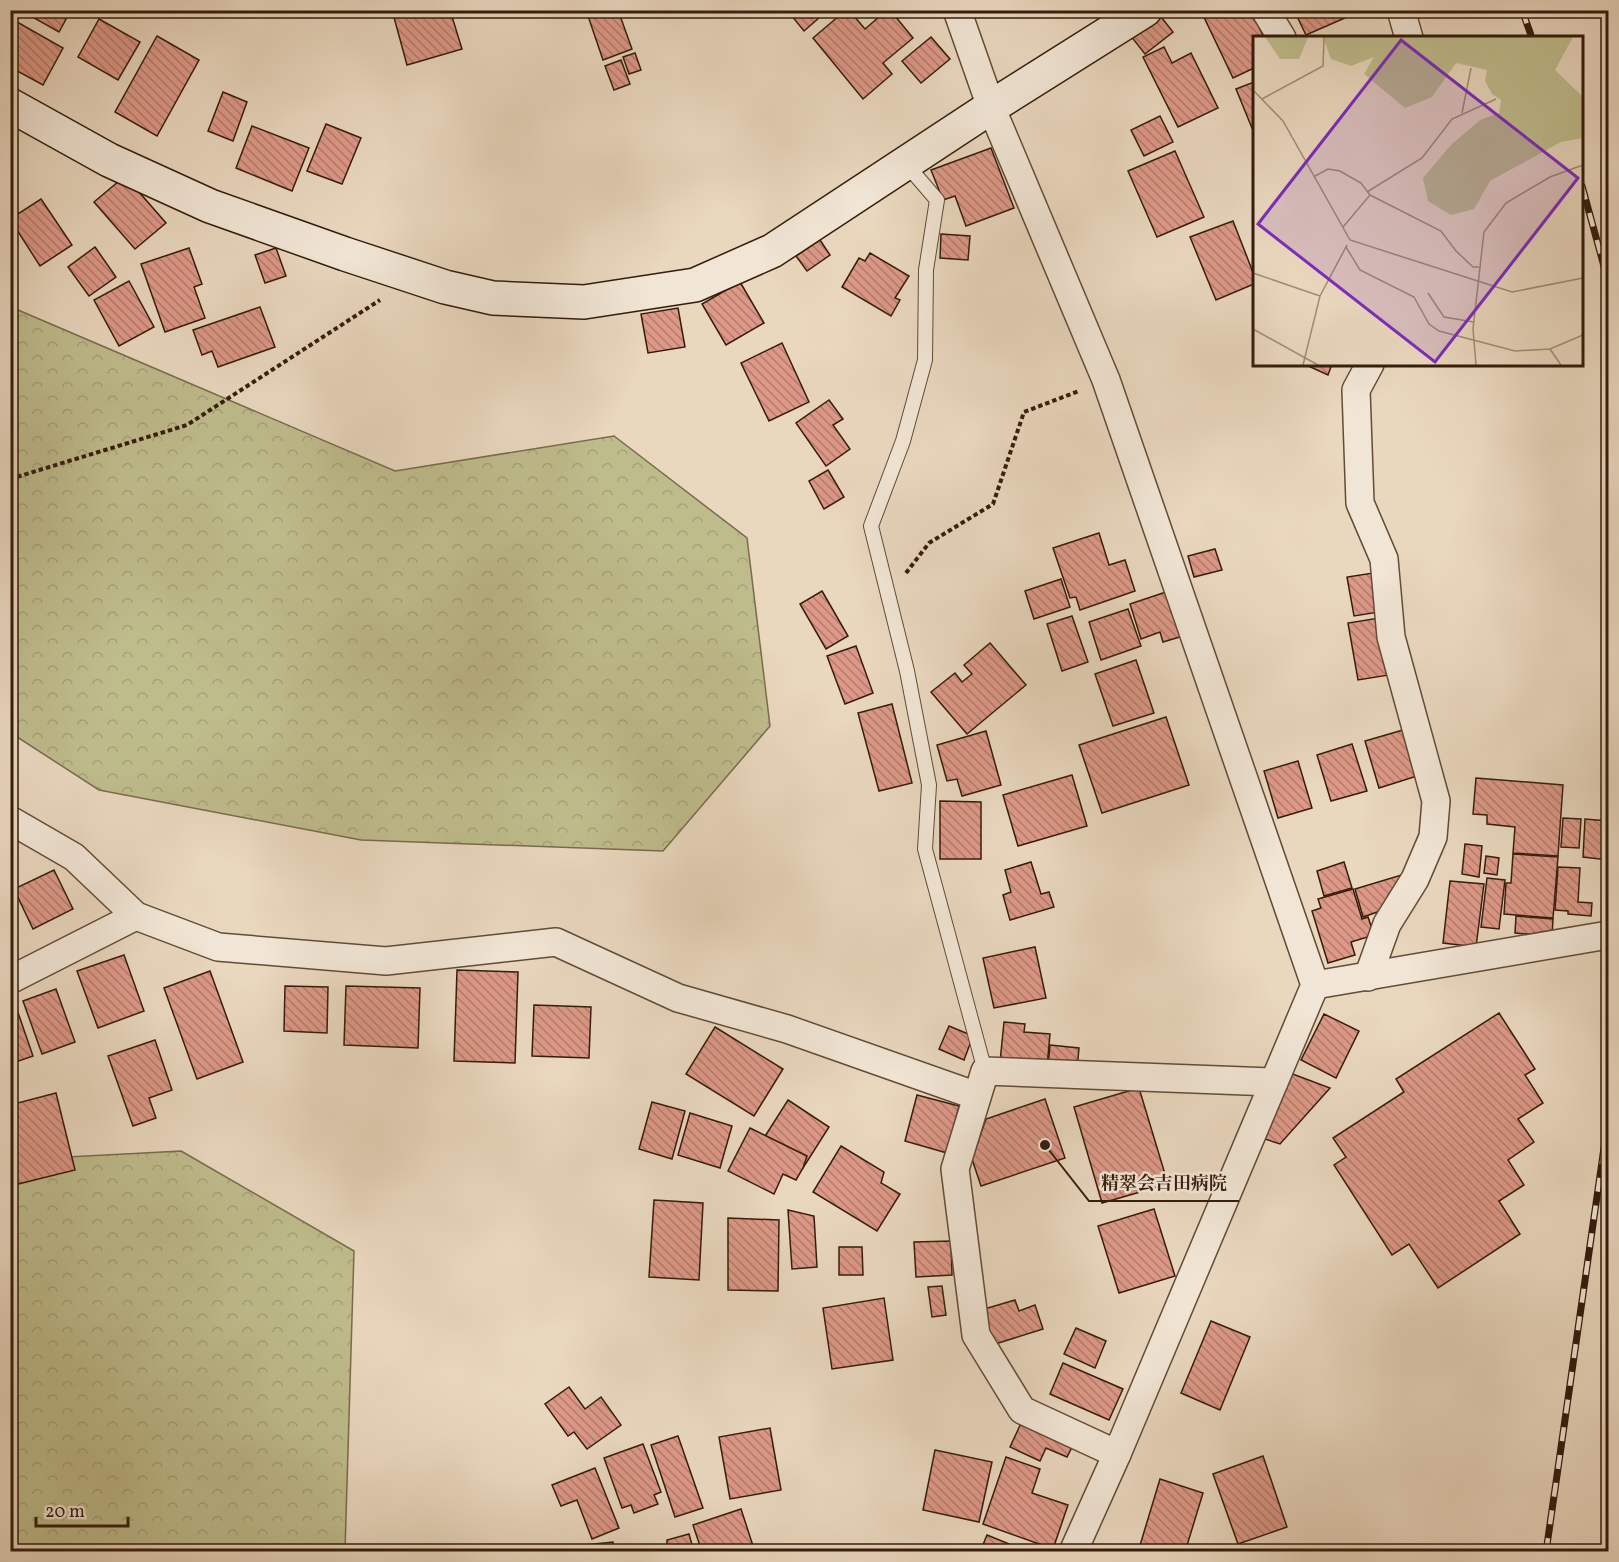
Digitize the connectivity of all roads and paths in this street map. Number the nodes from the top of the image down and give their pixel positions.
1 (957, 10) edge
2 (1145, 10) edge
3 (1265, 10) edge
4 (1401, 10) edge
5 (1281, 36) edge
6 (1409, 36) edge
7 (10, 105) edge
8 (991, 107) junction
9 (906, 163) junction
10 (388, 298) dead end
11 (1369, 366) edge
12 (1106, 380) junction
13 (10, 479) edge
14 (887, 597) junction
15 (10, 820) edge
16 (136, 916) junction
17 (1608, 935) edge
18 (1368, 977) junction
19 (10, 980) edge
20 (1315, 985) junction
21 (985, 1071) junction
22 (1274, 1082) junction
23 (977, 1096) junction
24 (1117, 1454) junction
25 (1073, 1551) edge

1 - 8 street
2 - 8 street
3 - 5 street
4 - 6 street
7 - 9 street
8 - 9 street
8 - 12 street
9 - 14 lane
10 - 13 path
11 - 18 street
12 - 14 path
12 - 20 street
14 - 21 lane
15 - 16 street
16 - 19 street
16 - 23 street
17 - 18 street
18 - 20 street
20 - 22 street
21 - 22 street
21 - 23 street
22 - 24 street
23 - 24 street
24 - 25 street

